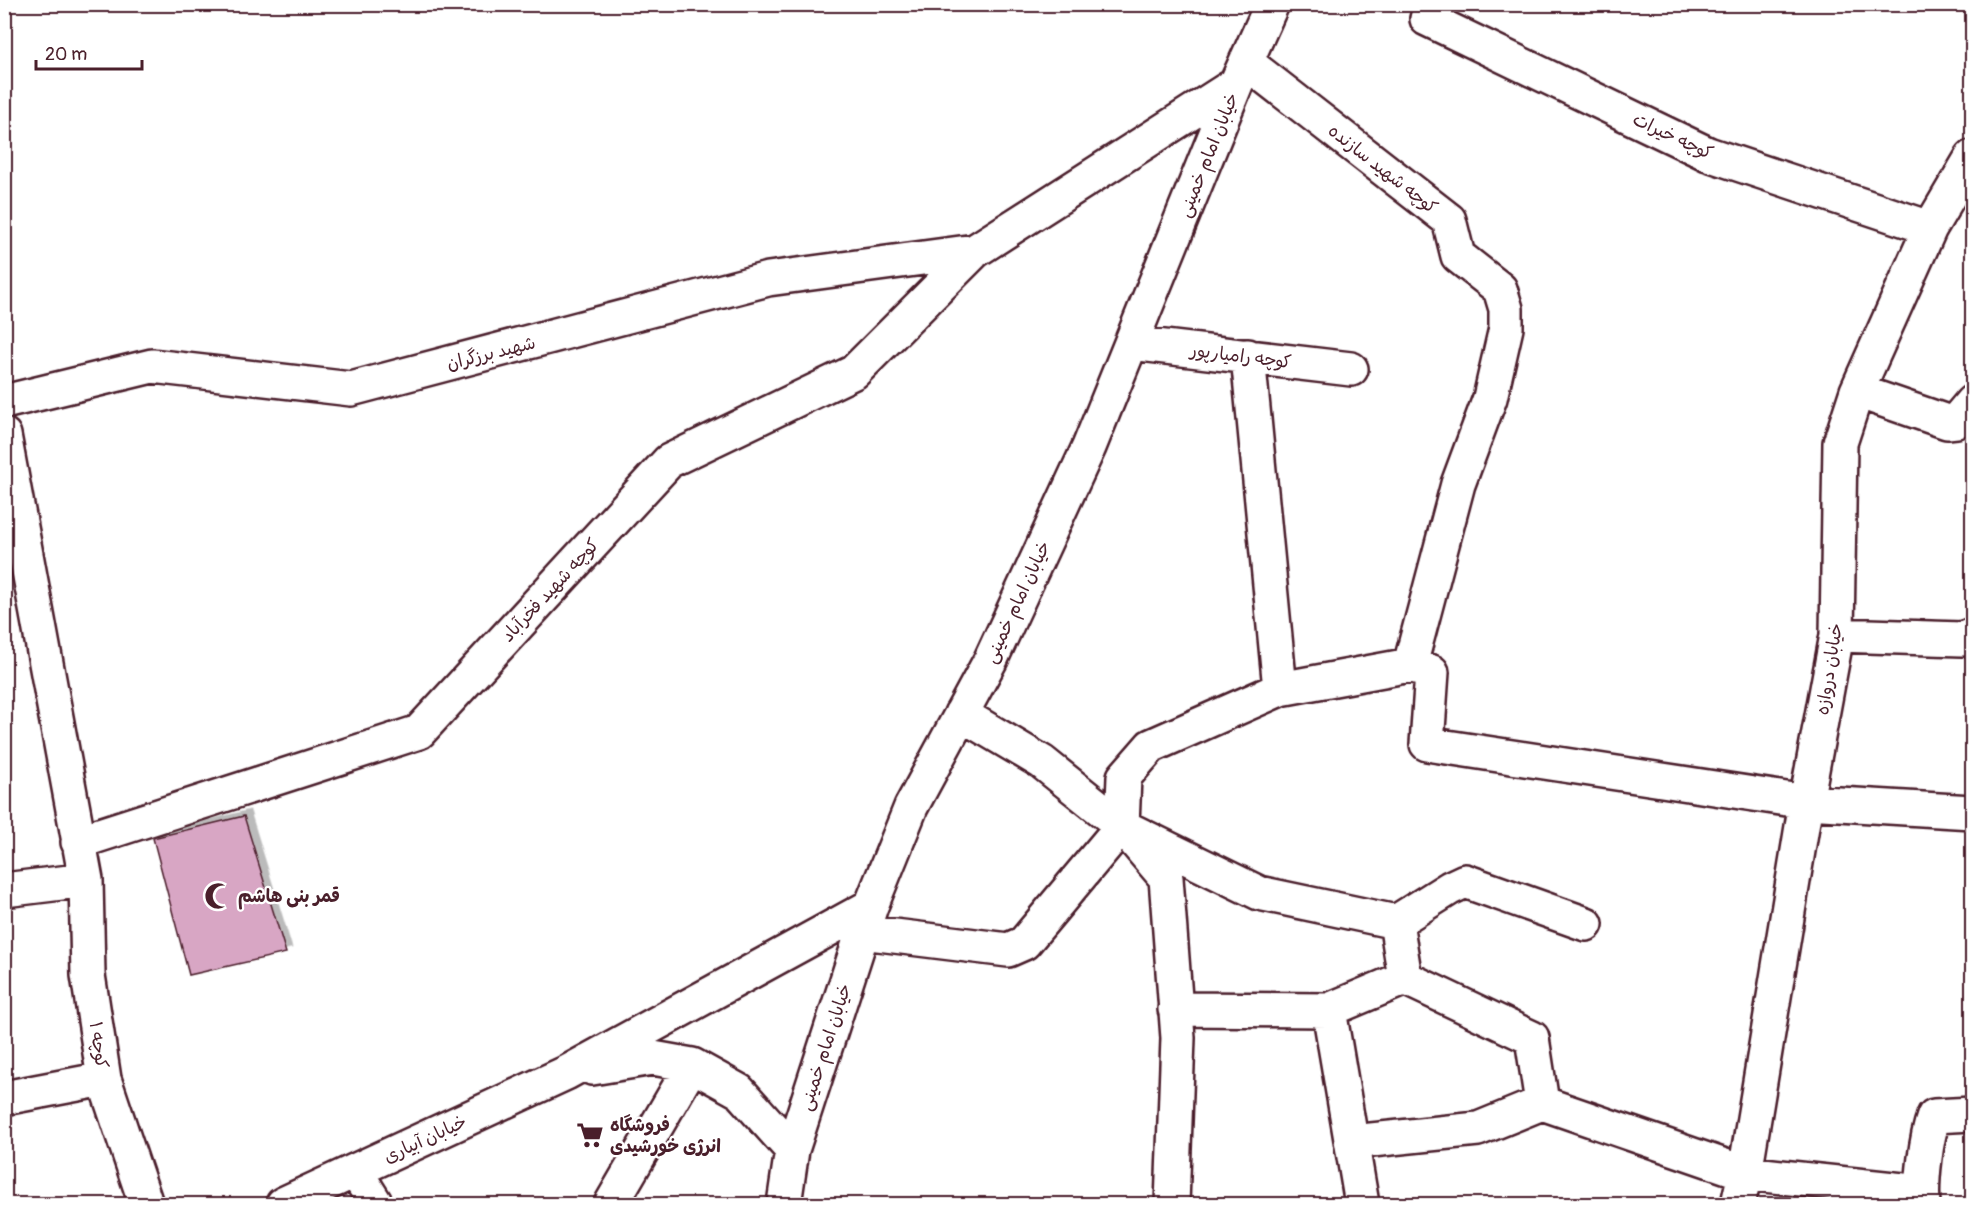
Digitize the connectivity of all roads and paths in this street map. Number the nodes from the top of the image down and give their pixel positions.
1 (1267, 6) edge
2 (1429, 12) edge
3 (1241, 73) junction
4 (1972, 157) edge
5 (1930, 228) junction
6 (975, 251) junction
7 (1131, 343) junction
8 (1248, 356) junction
9 (1351, 369) dead end
10 (1857, 392) junction
11 (4, 402) edge
12 (1972, 402) edge
13 (4, 435) edge
14 (1837, 635) junction
15 (1972, 635) edge
16 (1410, 665) junction
17 (1281, 689) junction
18 (961, 714) junction
19 (1806, 802) junction
20 (1972, 812) edge
21 (1122, 826) junction
22 (78, 842) junction
23 (86, 880) junction
24 (4, 890) edge
25 (866, 919) junction
26 (1396, 922) junction
27 (1586, 924) dead end
28 (1405, 978) junction
29 (1175, 1009) junction
30 (1329, 1010) junction
31 (692, 1065) junction
32 (566, 1073) junction
33 (104, 1079) junction
34 (4, 1098) edge
35 (1542, 1103) junction
36 (1972, 1114) edge
37 (1352, 1142) junction
38 (792, 1150) junction
39 (356, 1172) junction
40 (1745, 1173) junction
41 (1923, 1198) edge
42 (146, 1204) edge
43 (283, 1204) edge
44 (376, 1204) edge
45 (611, 1204) edge
46 (784, 1204) edge
47 (1172, 1204) edge
48 (1362, 1204) edge
49 (1738, 1204) edge

1 - 3 street, خیابان امام خمینی
2 - 5 street, کوچه خیرات
3 - 6 street
3 - 7 street, خیابان امام خمینی
3 - 16 street, کوچه شهید سازنده
4 - 5 street, خیابان دروازه
5 - 10 street, خیابان دروازه
6 - 11 street, شهید برزگران
6 - 22 street, کوچه شهید فخرآباد
7 - 8 street, کوچه رامیارپور
7 - 18 street, خیابان امام خمینی
8 - 9 street, کوچه رامیارپور
8 - 17 street
10 - 12 street
10 - 14 street, خیابان دروازه
13 - 22 street, کوچه ۱
14 - 15 street
14 - 19 street, خیابان دروازه
16 - 17 street
16 - 19 street
17 - 21 street
18 - 21 street
18 - 25 street, خیابان امام خمینی
19 - 20 street
19 - 40 street, خیابان دروازه
21 - 25 street
21 - 26 street
21 - 29 street
22 - 23 street, کوچه ۱
23 - 24 street
23 - 33 street, کوچه ۱
25 - 32 street
25 - 38 street, خیابان امام خمینی
26 - 27 street
26 - 28 street
28 - 30 street
28 - 35 street
29 - 30 street
29 - 47 street
30 - 37 street
31 - 32 street
31 - 38 street
31 - 45 street
32 - 39 street, خیابان آبیاری
33 - 34 street
33 - 42 street, کوچه ۱
35 - 37 street
35 - 40 street
36 - 41 street
37 - 48 street
38 - 46 street, خیابان امام خمینی
39 - 43 street, خیابان آبیاری
39 - 44 street
40 - 41 street
40 - 49 street, خیابان دروازه

